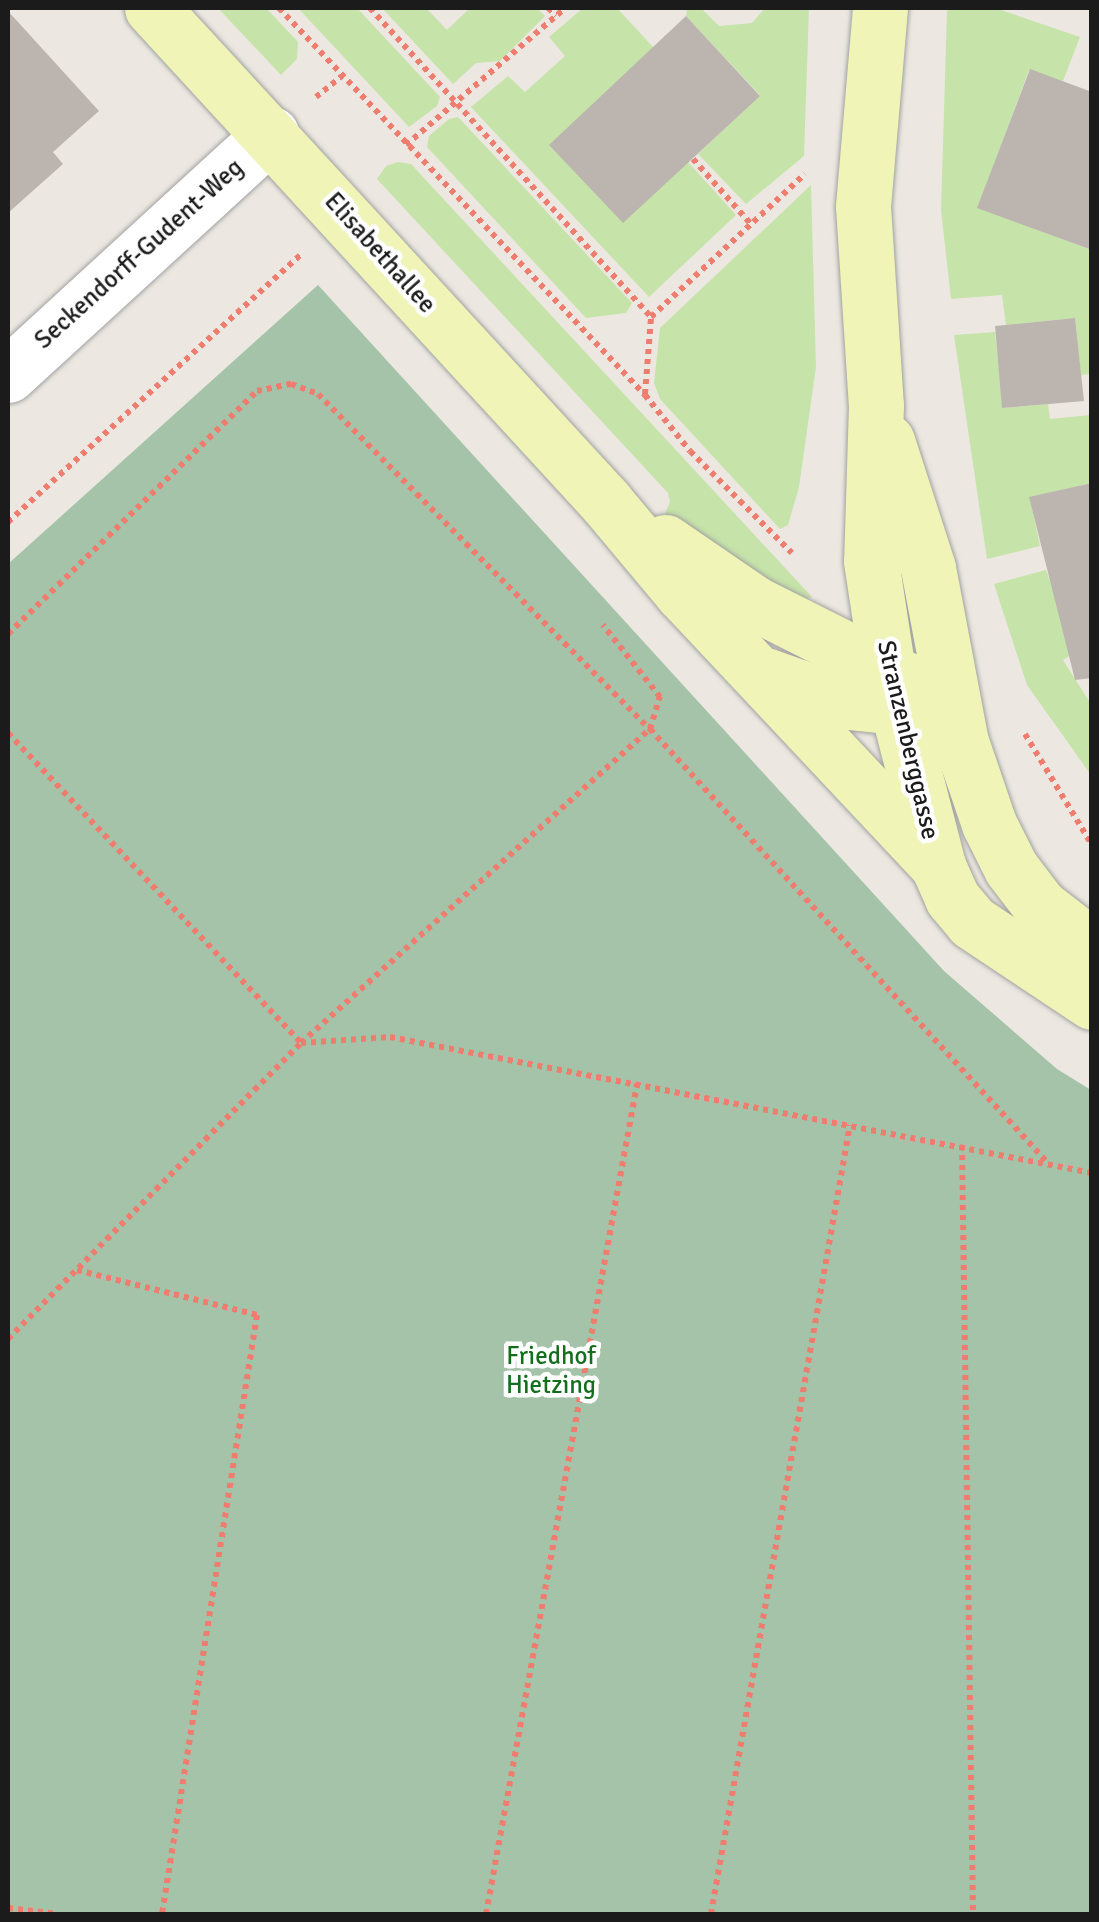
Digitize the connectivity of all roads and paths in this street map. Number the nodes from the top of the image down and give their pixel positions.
1 (152, 8) edge
2 (279, 8) edge
3 (370, 8) edge
4 (548, 8) edge
5 (564, 8) edge
6 (880, 8) edge
7 (556, 16) junction
8 (456, 100) junction
9 (871, 112) junction
10 (271, 134) junction
11 (406, 145) junction
12 (693, 159) dead end
13 (751, 224) junction
14 (303, 253) dead end
15 (651, 317) junction
16 (8, 374) edge
17 (645, 395) junction
18 (876, 404) junction
19 (605, 501) junction
20 (8, 522) edge
21 (794, 555) dead end
22 (603, 625) dead end
23 (8, 634) edge
24 (755, 672) junction
25 (893, 690) junction
26 (951, 698) junction
27 (650, 729) junction
28 (8, 732) edge
29 (938, 866) junction
30 (1092, 946) edge
31 (1092, 1002) edge
32 (301, 1043) junction
33 (638, 1084) junction
34 (850, 1124) junction
35 (962, 1146) junction
36 (1046, 1161) junction
37 (1092, 1173) edge
38 (76, 1270) junction
39 (8, 1339) edge
40 (8, 1908) edge
41 (58, 1914) edge
42 (162, 1914) edge
43 (486, 1914) edge
44 (711, 1914) edge
45 (973, 1914) edge

1 - 10 street, Elisabethallee
2 - 11 path
3 - 8 path
4 - 7 path
5 - 7 path
6 - 9 street, Stranzenberggasse
7 - 8 path
8 - 11 path
8 - 15 path
9 - 13 path
9 - 18 street, Stranzenberggasse
10 - 16 street, Seckendorff-Gudent-Weg
10 - 19 street, Elisabethallee
11 - 17 path
12 - 13 path
13 - 15 path
14 - 20 path
15 - 17 path
17 - 21 path
18 - 25 street, Stranzenberggasse
18 - 26 street, Stranzenberggasse
19 - 24 street, Elisabethallee
19 - 25 street, Elisabethallee
22 - 27 path
23 - 27 path
24 - 25 street, Elisabethallee
24 - 29 street, Elisabethallee
25 - 26 street, Elisabethallee
25 - 29 street, Stranzenberggasse
26 - 30 street, Stranzenberggasse
27 - 32 path
27 - 36 path
28 - 32 path
29 - 31 street, Stranzenberggasse
32 - 33 path
32 - 38 path
33 - 34 path
33 - 43 path
34 - 35 path
34 - 44 path
35 - 36 path
35 - 45 path
36 - 37 path
38 - 39 path
38 - 42 path
40 - 41 path

